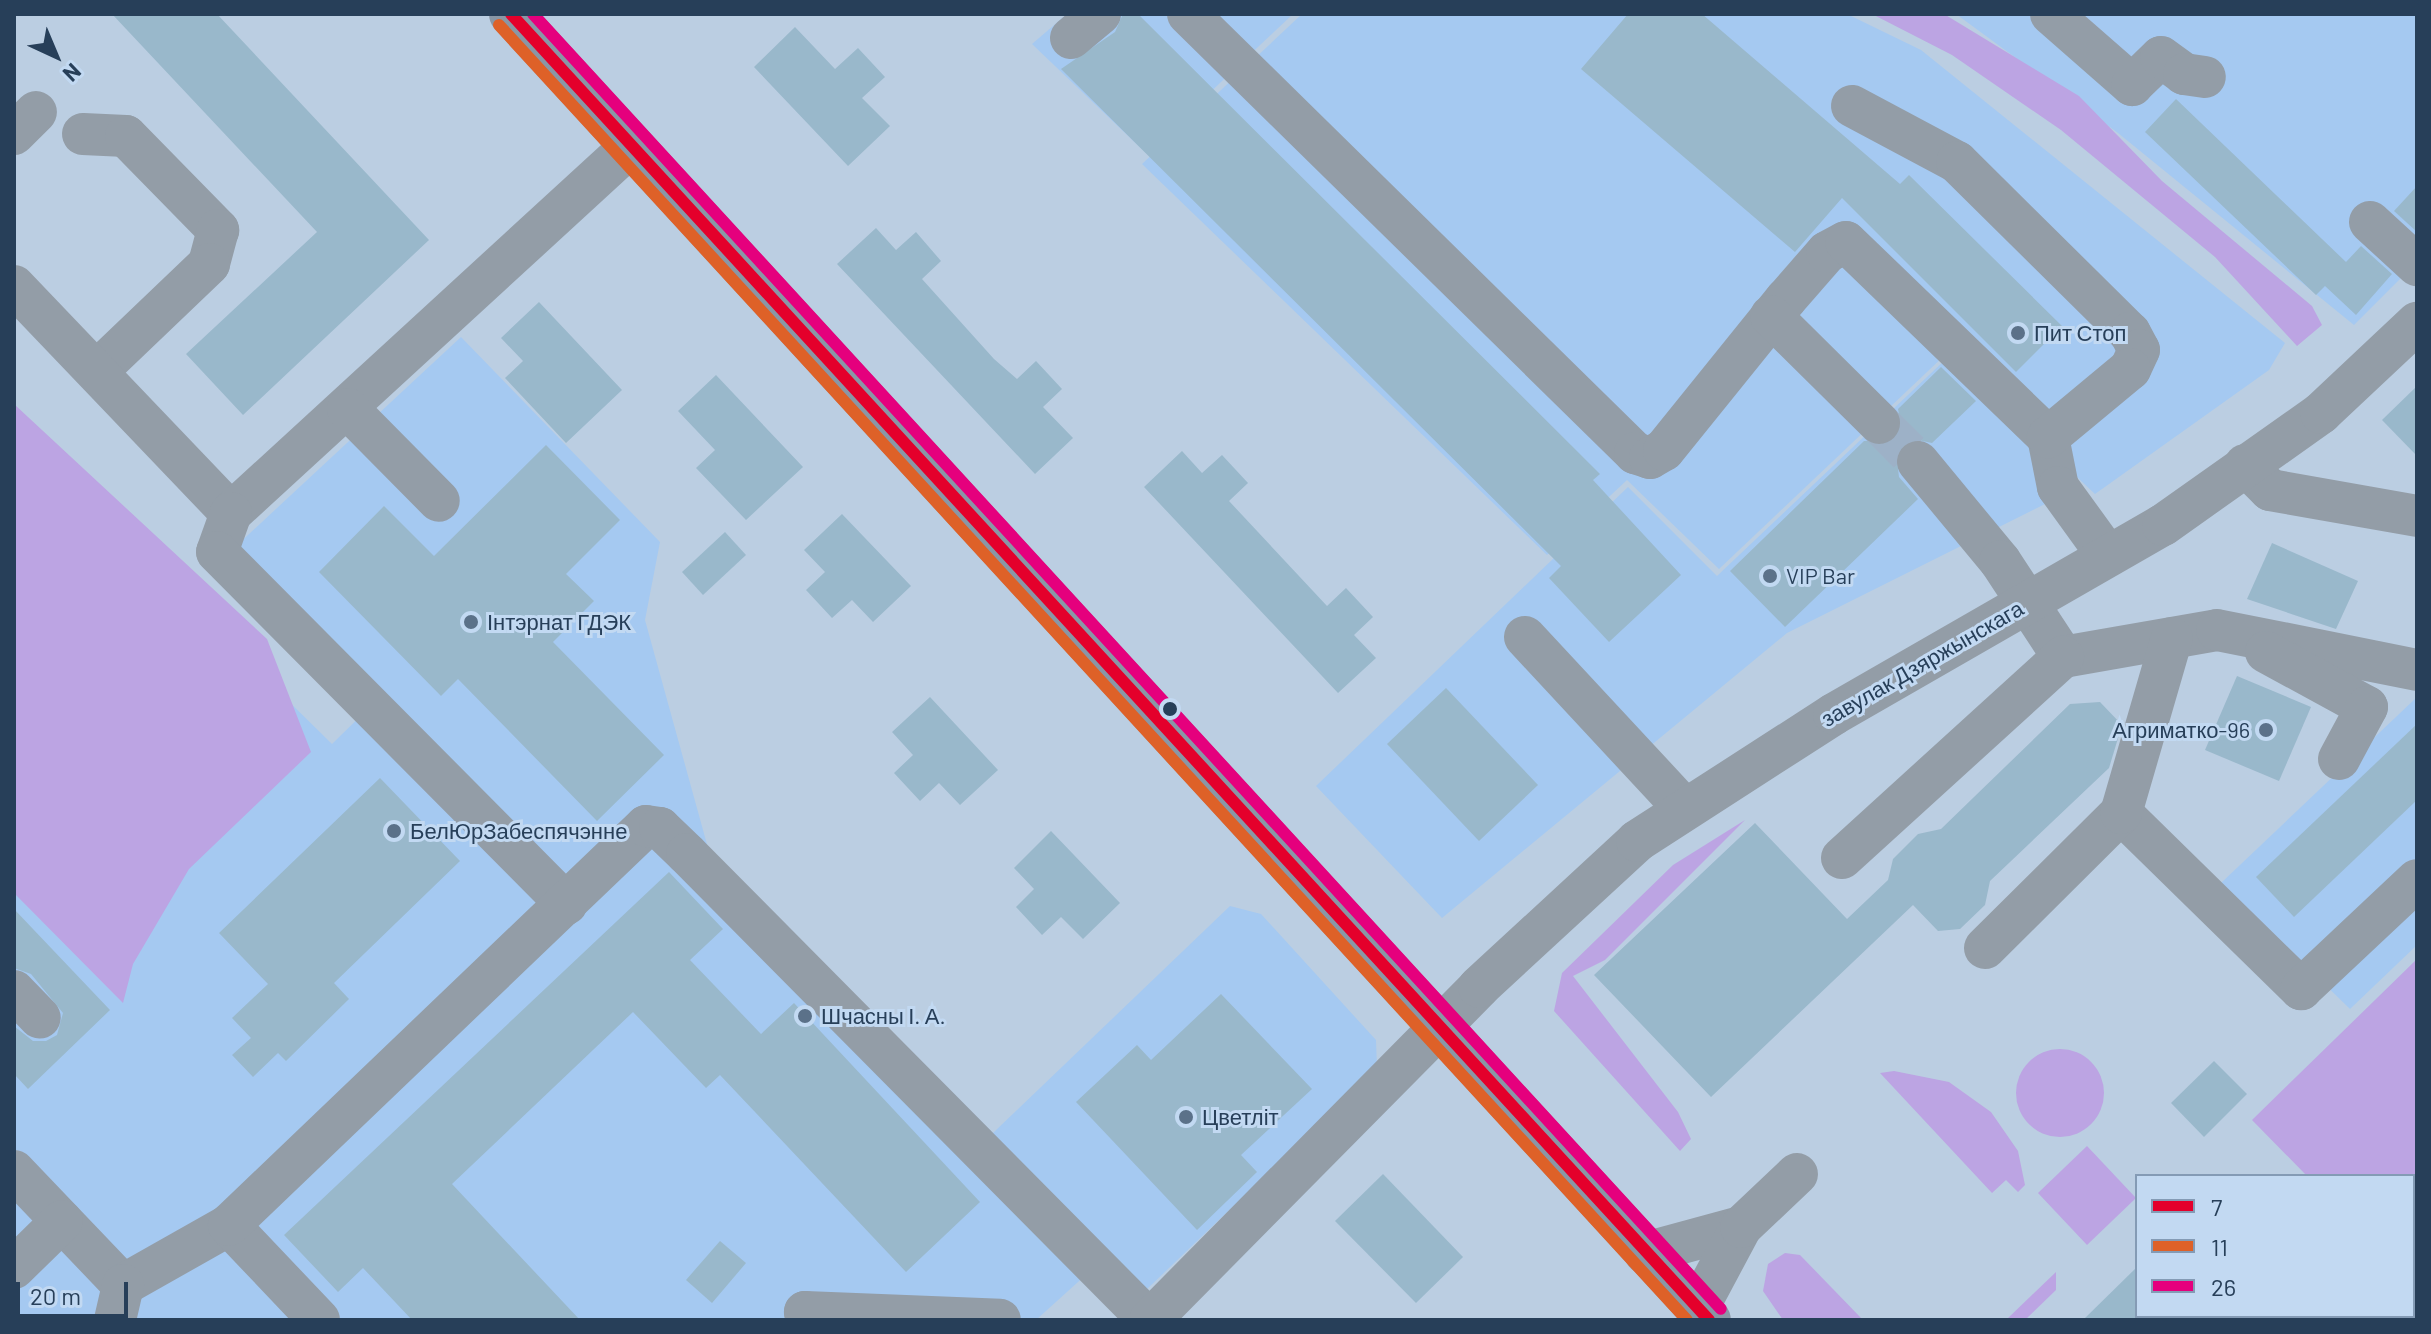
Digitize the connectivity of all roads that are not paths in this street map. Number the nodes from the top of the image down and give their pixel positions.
1 (511, 14) edge
2 (1188, 14) edge
3 (2051, 14) edge
4 (2205, 77) dead end
5 (1852, 106) dead end
6 (83, 134) dead end
7 (631, 146) junction
8 (2370, 222) dead end
9 (2417, 265) edge
10 (14, 286) edge
11 (1771, 316) junction
12 (2417, 323) edge
13 (98, 370) junction
14 (348, 409) junction
15 (1879, 423) tunnel mouth
16 (2048, 437) junction
17 (1918, 462) tunnel mouth
18 (2245, 465) junction
19 (439, 501) dead end
20 (231, 513) junction
21 (2417, 516) edge
22 (2108, 556) junction
23 (2026, 602) junction
24 (2230, 632) junction
25 (1525, 637) dead end
26 (2172, 638) junction
27 (2063, 657) junction
28 (2417, 670) edge
29 (2339, 759) dead end
30 (1683, 807) junction
31 (2121, 813) junction
32 (1842, 858) dead end
33 (2417, 880) edge
34 (566, 904) junction
35 (1985, 948) dead end
36 (1442, 1024) junction
37 (14, 1171) edge
38 (1797, 1174) dead end
39 (62, 1221) junction
40 (229, 1225) junction
41 (1741, 1227) junction
42 (1645, 1253) junction
43 (14, 1268) edge
44 (119, 1302) edge
45 (1703, 1314) edge
46 (797, 1317) edge
47 (319, 1320) edge
48 (1000, 1320) edge
49 (1150, 1320) edge

1 - 7 main road
2 - 11 street
3 - 4 street
5 - 16 street
6 - 13 street
7 - 14 street
7 - 36 main road
8 - 9 street
10 - 13 street
11 - 15 street
11 - 16 street
12 - 18 street, завулак Дзяржынскага
13 - 20 street
14 - 19 street
14 - 20 street
16 - 22 street
17 - 23 street
18 - 21 street
18 - 22 street, завулак Дзяржынскага
20 - 34 street
22 - 23 street, завулак Дзяржынскага
23 - 27 street
23 - 30 street, завулак Дзяржынскага
24 - 26 street
24 - 28 street
24 - 29 street
25 - 30 street
26 - 27 street
26 - 31 street
27 - 32 street
30 - 36 street, завулак Дзяржынскага
31 - 33 street
31 - 35 street
34 - 40 street
34 - 49 street
36 - 42 main road
36 - 49 street, завулак Дзяржынскага
37 - 39 street
38 - 41 street
39 - 43 street
39 - 44 street
40 - 44 street
40 - 47 street
41 - 42 street
41 - 45 street
42 - 45 main road
46 - 48 street

